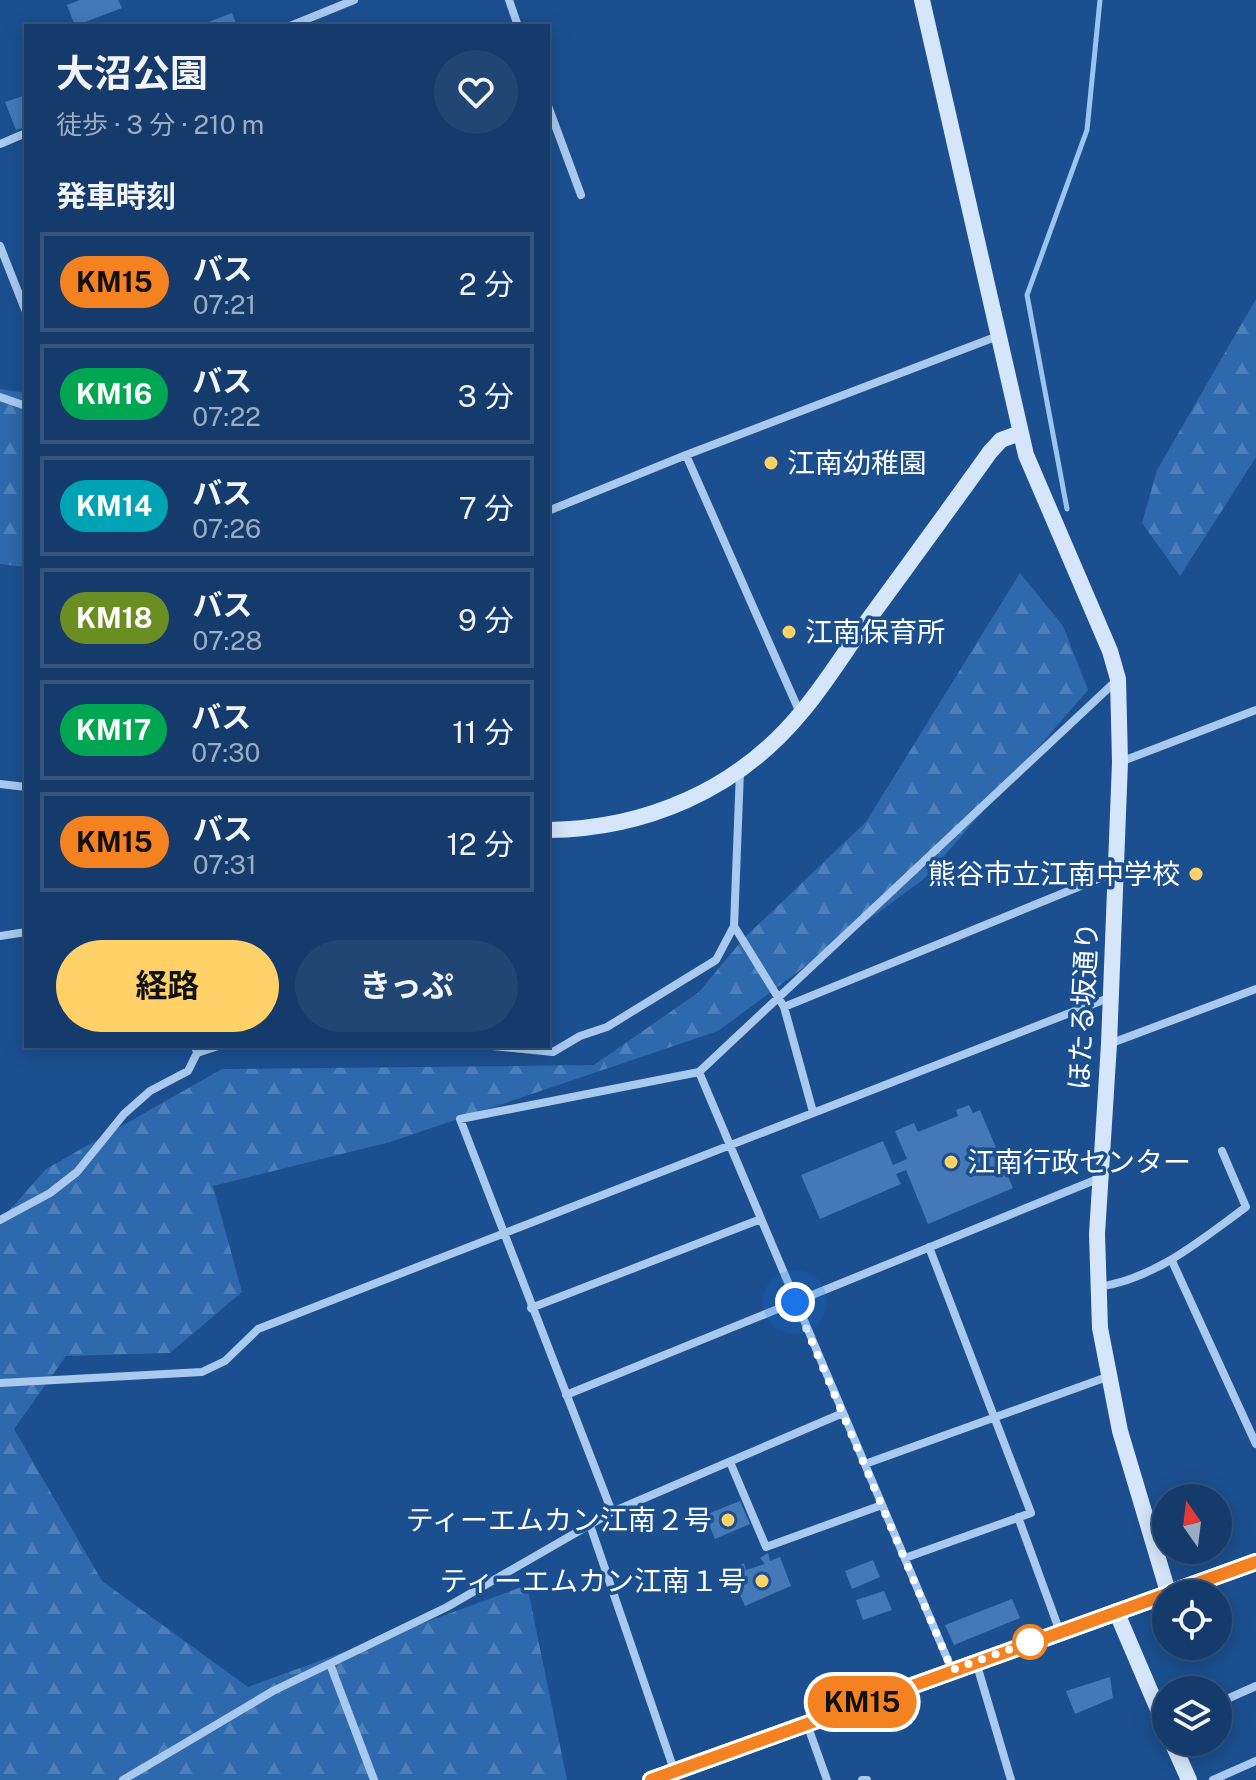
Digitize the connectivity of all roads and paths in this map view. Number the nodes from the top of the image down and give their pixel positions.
1 (509, 0) edge
2 (922, 0) edge
3 (352, 1) edge
4 (295, 24) edge
5 (517, 24) edge
6 (550, 111) edge
7 (24, 134) edge
8 (0, 144) edge
9 (581, 195) dead end
10 (0, 246) edge
11 (24, 307) edge
12 (998, 336) junction
13 (0, 397) edge
14 (24, 405) edge
15 (1020, 433) junction
16 (686, 455) junction
17 (550, 510) edge
18 (1118, 679) junction
19 (1256, 710) edge
20 (800, 714) junction
21 (1120, 762) junction
22 (740, 771) junction
23 (0, 784) edge
24 (24, 787) edge
25 (550, 830) edge
26 (1115, 872) junction
27 (734, 926) junction
28 (24, 932) edge
29 (0, 936) edge
30 (1256, 989) edge
31 (776, 997) junction
32 (1111, 997) junction
33 (784, 1007) junction
34 (1109, 1044) junction
35 (512, 1048) edge
36 (196, 1049) edge
37 (699, 1072) junction
38 (813, 1112) junction
39 (729, 1145) junction
40 (1222, 1151) dead end
41 (1100, 1178) junction
42 (761, 1219) junction
43 (0, 1220) edge
44 (502, 1233) junction
45 (929, 1247) junction
46 (1172, 1261) junction
47 (1098, 1287) junction
48 (795, 1302) junction
49 (531, 1308) junction
50 (1107, 1377) junction
51 (0, 1383) edge
52 (566, 1395) junction
53 (843, 1413) junction
54 (994, 1418) junction
55 (1256, 1444) edge
56 (730, 1462) junction
57 (865, 1464) junction
58 (882, 1505) junction
59 (612, 1512) junction
60 (1018, 1517) junction
61 (590, 1525) junction
62 (905, 1558) junction
63 (1256, 1562) edge
64 (1165, 1580) edge
65 (1203, 1580) edge
66 (1152, 1598) edge
67 (1116, 1611) junction
68 (1060, 1632) junction
69 (976, 1661) junction
70 (330, 1664) junction
71 (952, 1670) junction
72 (1256, 1686) edge
73 (1152, 1695) edge
74 (1232, 1697) edge
75 (807, 1722) junction
76 (1178, 1756) edge
77 (1256, 1761) edge
78 (674, 1772) junction
79 (123, 1780) edge
80 (374, 1780) edge
81 (651, 1780) edge
82 (827, 1780) edge
83 (1011, 1780) edge
84 (1189, 1780) edge
85 (1213, 1780) edge

1 - 5 street
2 - 12 street, ほたる坂通り
3 - 4 street
6 - 9 street
7 - 8 street
10 - 11 street
12 - 15 street, ほたる坂通り
12 - 16 street
13 - 14 street
15 - 18 street, ほたる坂通り
15 - 20 street
16 - 17 street
16 - 20 street
18 - 21 street, ほたる坂通り
18 - 31 street
19 - 21 street
20 - 22 street
21 - 26 street, ほたる坂通り
22 - 25 street
22 - 27 street
23 - 24 street
26 - 32 street, ほたる坂通り
26 - 33 street
27 - 31 street
27 - 35 street
28 - 29 street
30 - 34 street
31 - 33 street
31 - 37 street
32 - 34 street, ほたる坂通り
32 - 38 street
33 - 38 street
34 - 41 street, ほたる坂通り
36 - 43 street
37 - 39 street
37 - 44 street
38 - 39 street
39 - 42 street
39 - 44 street
40 - 46 street
41 - 45 street
41 - 47 street, ほたる坂通り
42 - 48 street
42 - 49 street
44 - 49 street
44 - 51 street
45 - 48 street
45 - 54 street
46 - 47 street
46 - 55 street
47 - 50 street, ほたる坂通り
48 - 52 street
48 - 53 street
49 - 52 street
50 - 54 street
50 - 64 street, ほたる坂通り
52 - 59 street
53 - 56 street
53 - 57 street
54 - 57 street
54 - 60 street
56 - 58 street
56 - 59 street
57 - 58 street
58 - 62 street
59 - 61 street
60 - 62 street
60 - 68 street
61 - 70 street
61 - 78 street
62 - 71 street
63 - 65 main road
66 - 67 main road
67 - 68 main road
67 - 73 street
68 - 69 main road
69 - 71 main road
69 - 83 street
70 - 79 street
70 - 80 street
71 - 75 main road
72 - 74 street
75 - 78 main road
75 - 82 street
76 - 84 street
77 - 85 street
78 - 81 main road

